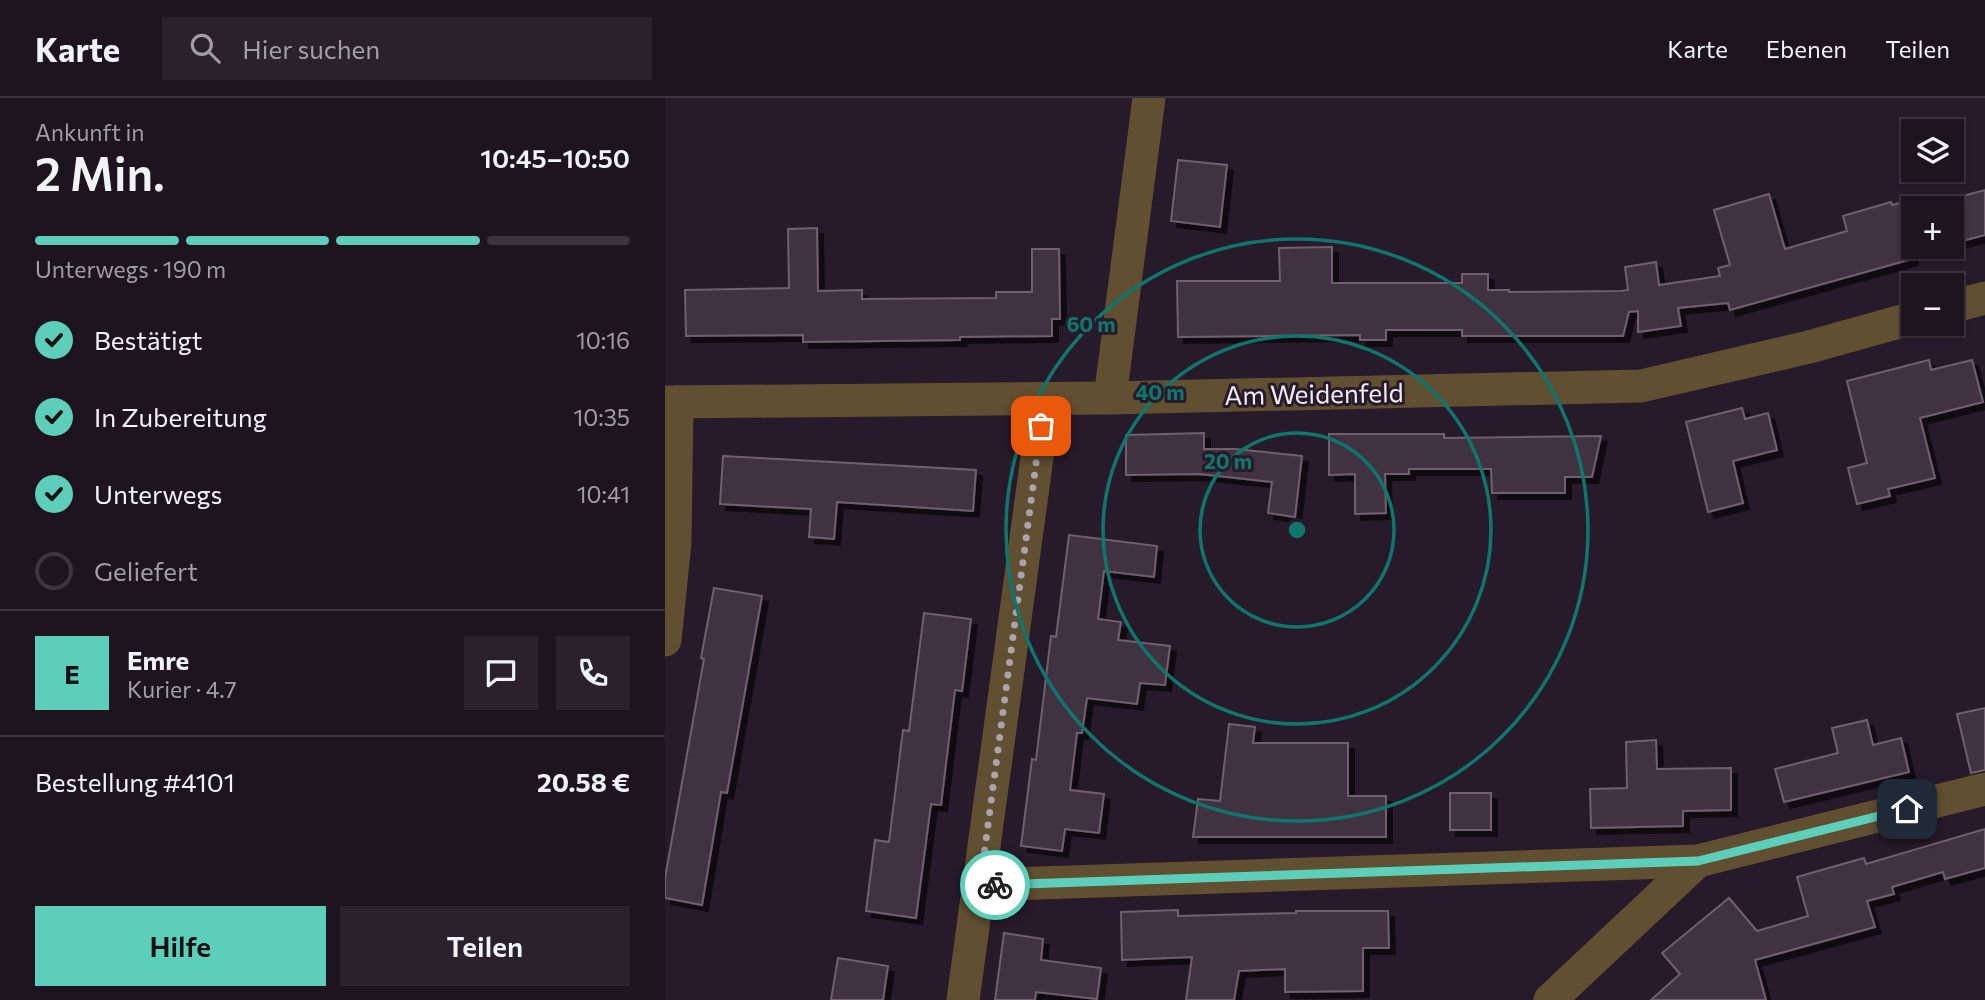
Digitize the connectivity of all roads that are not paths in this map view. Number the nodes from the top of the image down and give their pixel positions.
1 (1149, 98) edge
2 (1985, 298) edge
3 (1964, 304) edge
4 (1901, 321) edge
5 (1111, 398) junction
6 (1045, 399) junction
7 (671, 402) edge
8 (665, 640) edge
9 (1985, 789) edge
10 (1698, 861) junction
11 (980, 885) junction
12 (963, 1000) edge
13 (1550, 1000) edge

1 - 5 street
2 - 3 street
4 - 5 street, Am Weidenfeld
5 - 6 street, Am Weidenfeld
6 - 7 street, Am Weidenfeld
6 - 11 street
7 - 8 street
9 - 10 street
10 - 11 street
10 - 13 street
11 - 12 street

